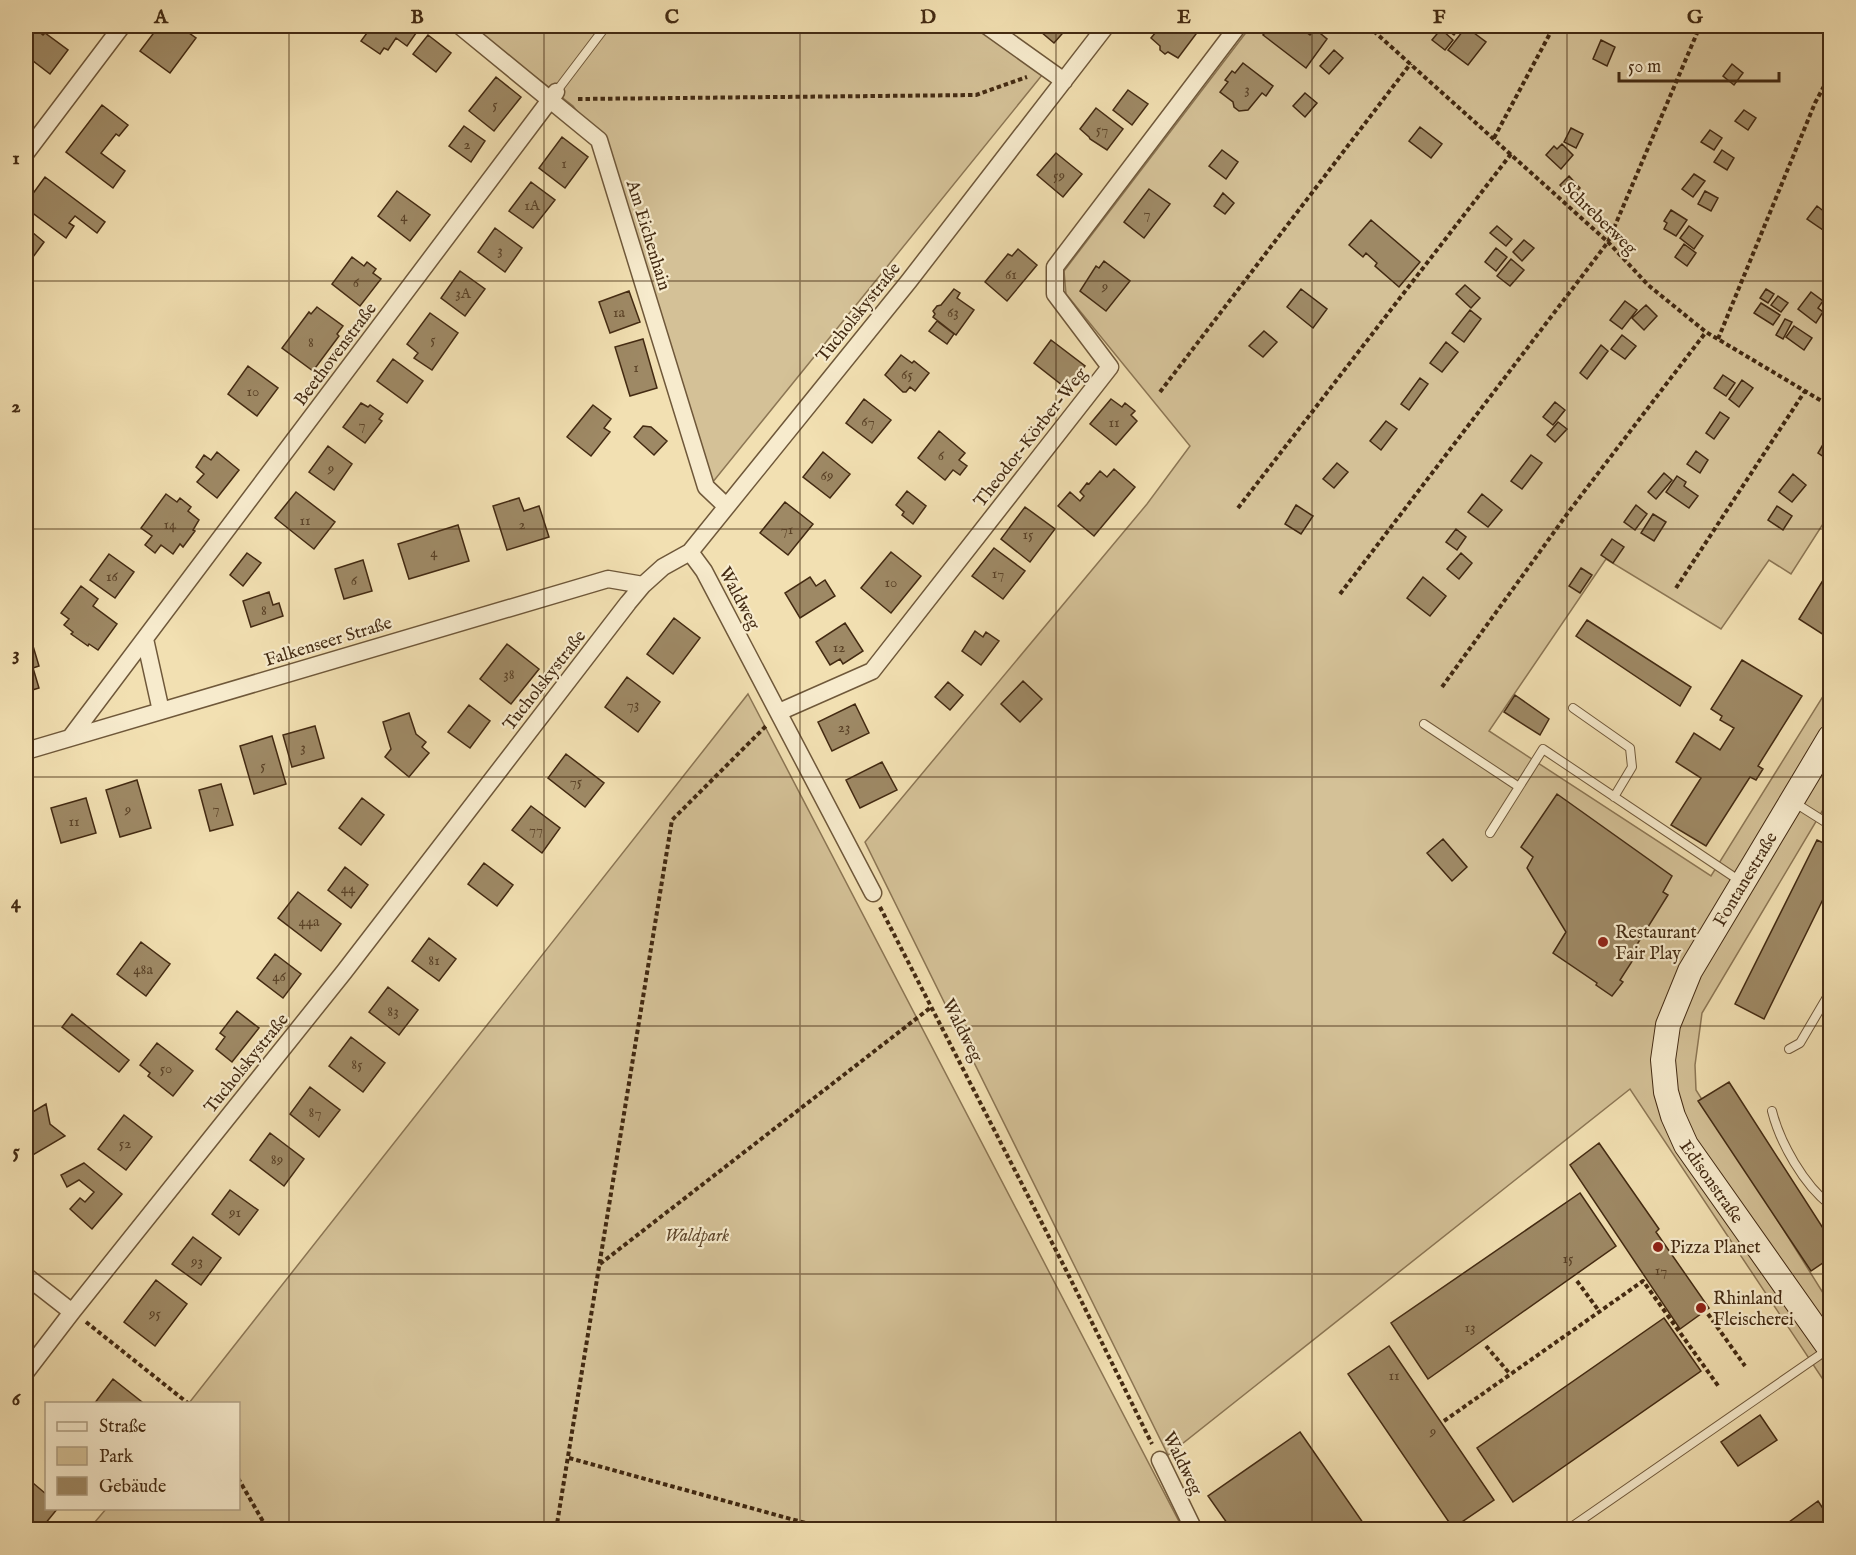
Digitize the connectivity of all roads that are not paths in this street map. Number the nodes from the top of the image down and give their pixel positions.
1 (122, 26) edge
2 (460, 26) edge
3 (606, 26) edge
4 (987, 26) edge
5 (1106, 26) edge
6 (1238, 26) edge
7 (1064, 81) junction
8 (554, 96) junction
9 (26, 153) edge
10 (726, 506) junction
11 (690, 552) junction
12 (643, 585) junction
13 (145, 639) junction
14 (1573, 708) dead end
15 (161, 711) junction
16 (779, 712) junction
17 (1424, 724) dead end
18 (1830, 737) edge
19 (70, 738) junction
20 (26, 751) edge
21 (1519, 787) junction
22 (1614, 797) junction
23 (1792, 801) junction
24 (1830, 825) edge
25 (1490, 833) dead end
26 (1742, 883) junction
27 (873, 893) road end
28 (1830, 992) edge
29 (1790, 1049) dead end
30 (1663, 1060) joint
31 (1772, 1111) dead end
32 (1830, 1205) edge
33 (26, 1276) edge
34 (72, 1312) junction
35 (1830, 1348) edge
36 (26, 1372) edge
37 (1160, 1460) road end
38 (1194, 1530) edge
39 (1567, 1530) edge

1 - 9 street
2 - 8 street, Am Eichenhain
3 - 8 lane
4 - 7 street
5 - 7 street, Tucholskystraße
6 - 16 street, Theodor-Körber-Weg
7 - 10 street, Tucholskystraße
8 - 10 street, Am Eichenhain
8 - 13 street, Beethovenstraße
10 - 11 street, Tucholskystraße
11 - 12 street, Tucholskystraße
11 - 16 street, Waldweg
12 - 15 street, Falkenseer Straße
12 - 34 street, Tucholskystraße
13 - 15 street
13 - 19 street, Beethovenstraße
14 - 22 lane
15 - 19 street, Falkenseer Straße
16 - 27 street, Waldweg
17 - 21 lane
18 - 23 street, Fontanestraße
19 - 20 street, Falkenseer Straße
21 - 22 lane
21 - 25 lane
22 - 26 lane
23 - 24 lane
23 - 26 street, Fontanestraße
26 - 30 street, Fontanestraße
28 - 29 lane
30 - 35 street, Edisonstraße
31 - 32 lane
33 - 34 street
34 - 36 street, Tucholskystraße
35 - 39 lane
37 - 38 street, Waldweg

